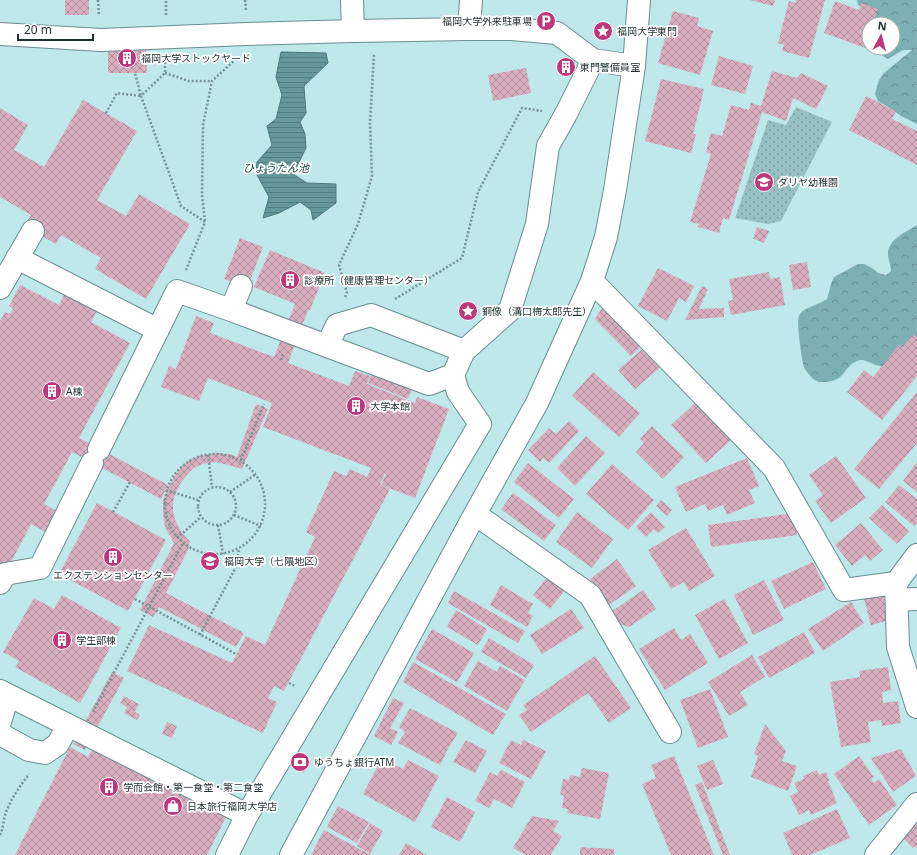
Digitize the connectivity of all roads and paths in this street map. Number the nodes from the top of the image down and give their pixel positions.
1 (352, 0) edge
2 (471, 0) edge
3 (639, 0) edge
4 (469, 29) junction
5 (353, 31) junction
6 (0, 34) edge
7 (246, 34) junction
8 (375, 52) dead end
9 (593, 60) junction
10 (634, 66) junction
11 (135, 73) dead end
12 (165, 73) dead end
13 (212, 81) junction
14 (141, 96) junction
15 (106, 113) dead end
16 (566, 114) junction
17 (205, 222) junction
18 (33, 231) dead end
19 (17, 258) junction
20 (2, 280) edge
21 (592, 281) junction
22 (241, 286) dead end
23 (177, 291) junction
24 (231, 310) junction
25 (371, 315) junction
26 (337, 325) junction
27 (158, 330) junction
28 (326, 346) junction
29 (464, 351) junction
30 (453, 375) junction
31 (264, 404) dead end
32 (208, 455) junction
33 (241, 460) junction
34 (256, 474) junction
35 (130, 482) dead end
36 (212, 487) junction
37 (166, 490) junction
38 (230, 492) junction
39 (198, 500) junction
40 (113, 512) dead end
41 (475, 514) junction
42 (234, 515) junction
43 (201, 518) junction
44 (218, 525) junction
45 (261, 526) junction
46 (177, 538) junction
47 (183, 543) junction
48 (239, 549) junction
49 (223, 554) junction
50 (917, 555) edge
51 (0, 583) edge
52 (903, 594) edge
53 (135, 599) dead end
54 (149, 607) junction
55 (200, 635) junction
56 (236, 654) dead end
57 (4, 693) edge
58 (917, 707) edge
59 (0, 722) edge
60 (75, 729) junction
61 (670, 732) dead end
62 (0, 734) edge
63 (45, 753) junction
64 (917, 804) edge
65 (247, 815) junction
66 (0, 835) edge
67 (227, 855) edge
68 (291, 855) edge
69 (876, 855) edge

1 - 5 street
2 - 4 street
3 - 10 street
4 - 5 street
4 - 9 street
5 - 7 street
6 - 7 street
7 - 13 path
8 - 26 path
9 - 10 street
9 - 16 street
10 - 21 street
11 - 14 path
12 - 13 path
13 - 17 path
14 - 15 path
14 - 17 path
16 - 25 path
16 - 29 street
17 - 23 path
18 - 19 street
19 - 20 street
19 - 27 street
21 - 41 street
21 - 52 street
22 - 24 street
23 - 24 street
23 - 27 street
24 - 28 street
25 - 26 street
25 - 29 street
26 - 28 street
27 - 51 street
28 - 30 street
29 - 30 street
30 - 65 street
31 - 33 path
32 - 33 path
32 - 36 path
32 - 37 path
33 - 34 path
34 - 38 path
34 - 45 path
35 - 40 path
36 - 38 path
36 - 39 path
37 - 39 path
37 - 46 path
38 - 42 path
39 - 43 path
41 - 61 street
41 - 68 street
42 - 44 path
42 - 45 path
43 - 44 path
43 - 46 path
44 - 49 path
45 - 48 path
46 - 47 path
47 - 49 path
47 - 54 path
48 - 49 path
48 - 55 path
50 - 52 street
52 - 58 street
53 - 54 path
54 - 55 path
54 - 60 path
55 - 56 path
57 - 59 street
57 - 60 street
60 - 63 street
60 - 65 street
62 - 63 street
63 - 66 path
64 - 69 street
65 - 67 street

